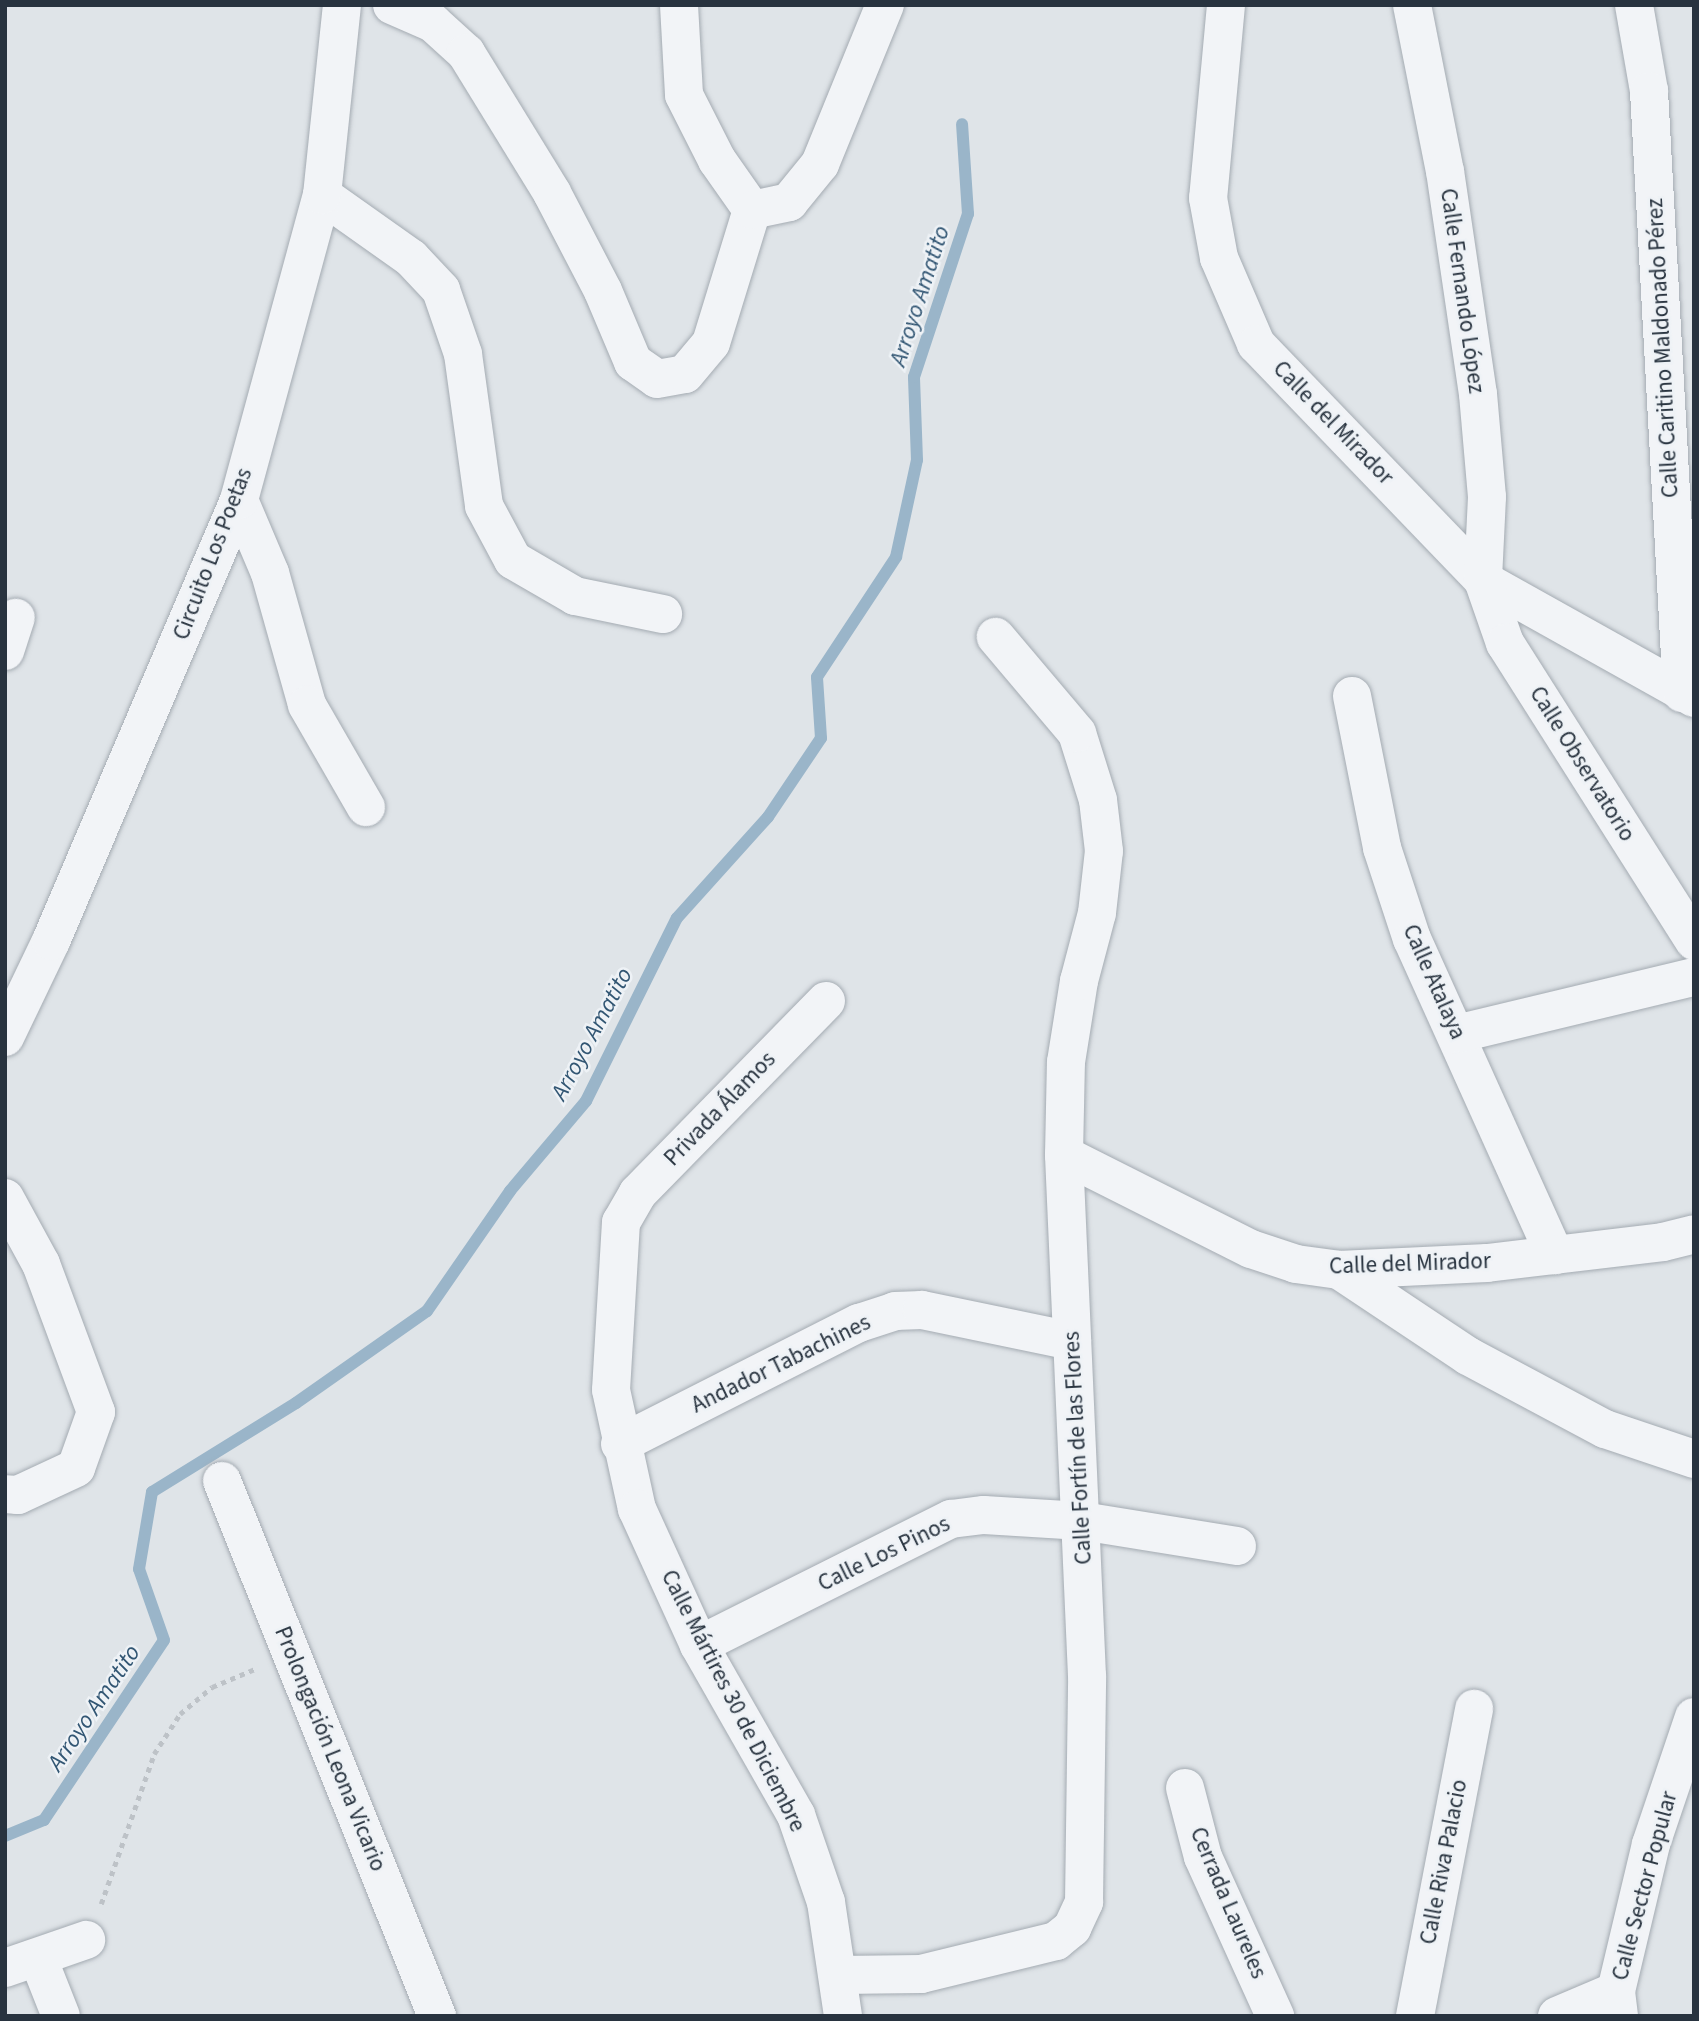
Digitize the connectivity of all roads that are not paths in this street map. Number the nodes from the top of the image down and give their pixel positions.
1 (342, 5) edge
2 (392, 5) edge
3 (892, 5) edge
4 (1226, 5) edge
5 (1412, 5) edge
6 (1634, 5) edge
7 (885, 6) edge
8 (679, 12) edge
9 (322, 195) junction
10 (752, 210) junction
11 (239, 500) junction
12 (1483, 580) junction
13 (663, 614) dead end
14 (996, 637) dead end
15 (1688, 695) edge
16 (1352, 696) dead end
17 (366, 807) dead end
18 (1694, 941) edge
19 (1694, 976) edge
20 (826, 1001) dead end
21 (1457, 1034) junction
22 (5, 1037) edge
23 (1064, 1155) junction
24 (5, 1198) edge
25 (621, 1222) joint
26 (1694, 1234) edge
27 (1555, 1255) junction
28 (1339, 1270) junction
29 (1072, 1341) junction
30 (620, 1444) junction
31 (1694, 1459) edge
32 (222, 1481) dead end
33 (5, 1494) edge
34 (1082, 1521) junction
35 (1237, 1546) dead end
36 (699, 1645) junction
37 (1474, 1709) dead end
38 (1694, 1717) edge
39 (1185, 1788) dead end
40 (86, 1940) road end
41 (21, 1963) edge
42 (839, 1975) junction
43 (1618, 2004) edge
44 (61, 2016) edge
45 (437, 2016) edge
46 (843, 2016) edge
47 (1275, 2016) edge
48 (1415, 2016) edge
49 (1557, 2016) edge

1 - 9 street, Circuito Los Poetas
2 - 10 street
3 - 7 street
4 - 12 street, Calle del Mirador
5 - 12 street, Calle Fernando López
6 - 15 street, Calle Caritino Maldonado Pérez
7 - 10 street
8 - 10 street
9 - 11 street, Circuito Los Poetas
9 - 13 street
11 - 17 street
11 - 22 street, Circuito Los Poetas
12 - 15 street, Calle del Mirador
12 - 18 street, Calle Observatorio
14 - 23 street, Calle Fortín de las Flores
16 - 21 street, Calle Atalaya
19 - 21 street
20 - 25 street, Privada Álamos
21 - 27 street, Calle Atalaya
23 - 28 street, Calle del Mirador
23 - 29 street, Calle Fortín de las Flores
24 - 33 street
25 - 30 street, Calle Mártires 30 de Diciembre
26 - 27 street, Calle del Mirador
27 - 28 street, Calle del Mirador
28 - 31 street
29 - 30 street, Andador Tabachines
29 - 34 street, Calle Fortín de las Flores
30 - 36 street, Calle Mártires 30 de Diciembre
32 - 45 street, Prolongación Leona Vicario
34 - 35 street
34 - 36 street, Calle Los Pinos
34 - 42 street, Calle Fortín de las Flores
36 - 42 street, Calle Mártires 30 de Diciembre
37 - 48 street, Calle Riva Palacio
38 - 43 street, Calle Sector Popular
39 - 47 street, Cerrada Laureles
40 - 41 street
41 - 44 street
42 - 46 street, Calle Mártires 30 de Diciembre
43 - 49 street

